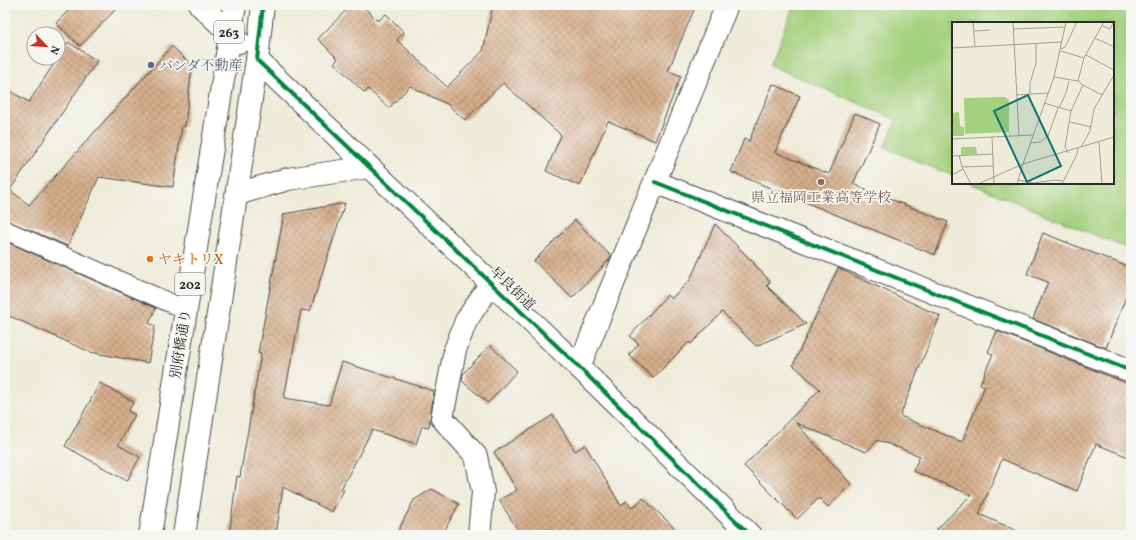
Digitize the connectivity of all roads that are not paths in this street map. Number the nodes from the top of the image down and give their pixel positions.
1 (200, 5) edge
2 (235, 5) edge
3 (263, 5) edge
4 (727, 5) edge
5 (231, 34) junction
6 (257, 60) junction
7 (369, 167) junction
8 (655, 182) junction
9 (237, 194) junction
10 (5, 230) edge
11 (492, 283) junction
12 (186, 310) junction
13 (579, 367) junction
14 (1131, 371) edge
15 (150, 535) edge
16 (184, 535) edge
17 (479, 535) edge
18 (750, 535) edge

1 - 5 main road, 263
2 - 5 main road, 202
3 - 6 main road, 202
4 - 8 main road
5 - 6 main road, 263
5 - 12 main road, 別府橋通り / 202
6 - 7 main road, 早良街道
6 - 9 main road, 202
7 - 9 main road
7 - 11 main road, 早良街道
8 - 13 main road
8 - 14 main road
9 - 16 main road, 202
10 - 12 lane
11 - 13 main road, 早良街道
11 - 17 main road
12 - 15 main road, 別府橋通り / 202
13 - 18 main road, 早良街道

